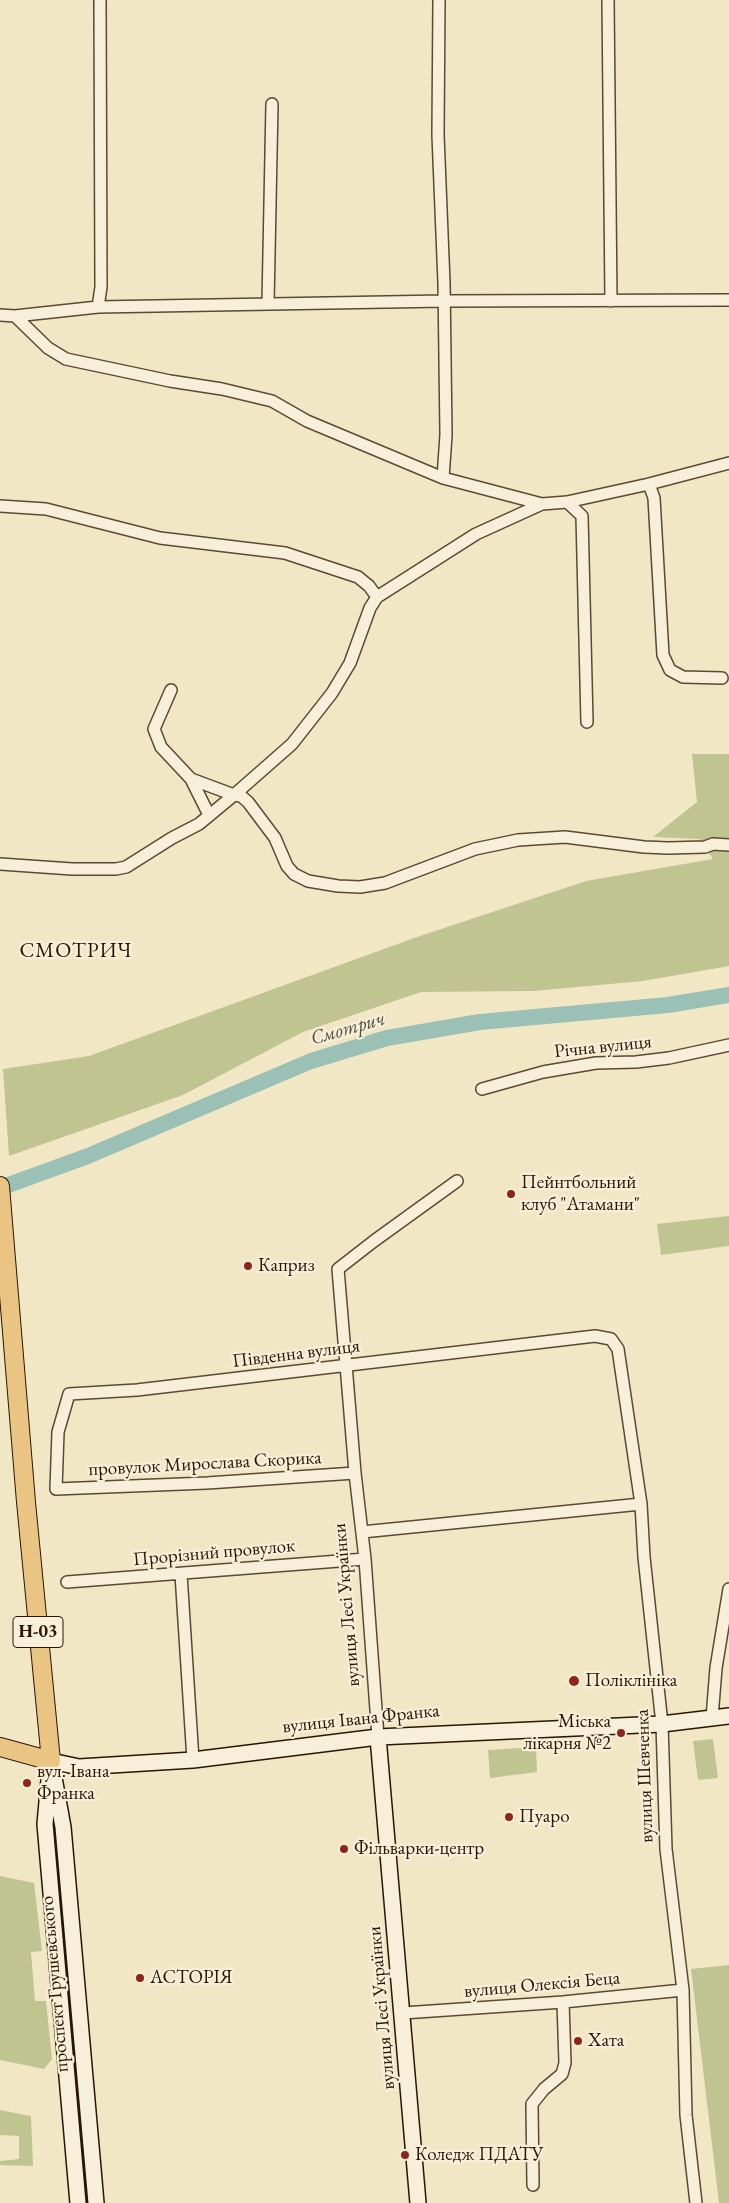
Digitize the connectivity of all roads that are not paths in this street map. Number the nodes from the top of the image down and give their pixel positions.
1 (100, 0) edge
2 (439, 0) edge
3 (608, 0) edge
4 (272, 104) dead end
5 (611, 300) junction
6 (729, 300) edge
7 (444, 301) junction
8 (268, 303) junction
9 (98, 307) junction
10 (0, 315) edge
11 (15, 316) junction
12 (729, 463) edge
13 (443, 478) junction
14 (649, 484) junction
15 (567, 502) junction
16 (542, 504) junction
17 (0, 506) edge
18 (377, 598) junction
19 (722, 678) dead end
20 (171, 690) dead end
21 (587, 722) dead end
22 (191, 779) junction
23 (234, 795) junction
24 (209, 815) junction
25 (729, 846) edge
26 (0, 864) edge
27 (729, 1044) edge
28 (482, 1089) dead end
29 (456, 1181) dead end
30 (0, 1186) edge
31 (618, 1349) joint
32 (347, 1365) junction
33 (355, 1473) junction
34 (56, 1489) joint
35 (641, 1504) junction
36 (362, 1532) junction
37 (365, 1559) junction
38 (181, 1574) junction
39 (67, 1582) dead end
40 (729, 1589) edge
41 (729, 1716) edge
42 (712, 1718) junction
43 (662, 1724) junction
44 (378, 1736) junction
45 (0, 1747) edge
46 (192, 1760) junction
47 (51, 1761) junction
48 (683, 1990) junction
49 (563, 2002) junction
50 (403, 2013) junction
51 (533, 2185) dead end
52 (78, 2203) edge
53 (96, 2203) edge
54 (418, 2203) edge
55 (696, 2203) edge

1 - 9 street
2 - 7 street
3 - 5 street
4 - 8 street
5 - 6 street
5 - 7 street
7 - 8 street
7 - 13 street
8 - 9 street
9 - 11 street
10 - 11 street
11 - 13 street
12 - 14 street
13 - 16 street
14 - 15 street
14 - 19 street
15 - 16 street
15 - 21 street
16 - 18 street
17 - 18 street
18 - 23 street
20 - 22 street
22 - 23 street
22 - 24 street
23 - 24 street
23 - 25 street
24 - 26 street
27 - 28 street, Річна вулиця
29 - 32 street, вулиця Лесі Українки
30 - 47 main road, проспект Грушевського / Н-03
31 - 32 street, Південна вулиця
31 - 35 street, вулиця Шевченка
32 - 33 street, вулиця Лесі Українки
32 - 34 street, Південна вулиця
33 - 34 street, провулок Мирослава Скорика
33 - 36 street, вулиця Лесі Українки
35 - 36 street
35 - 43 street, вулиця Шевченка
36 - 37 street, вулиця Лесі Українки
37 - 38 street, Прорізний провулок
37 - 44 street, вулиця Лесі Українки
38 - 39 street, Прорізний провулок
38 - 46 street
40 - 42 street
41 - 42 street, вулиця Івана Франка
42 - 43 street, вулиця Івана Франка
43 - 44 street, вулиця Івана Франка
43 - 48 street, вулиця Шевченка
44 - 46 street, вулиця Івана Франка
44 - 50 street, вулиця Лесі Українки
45 - 47 main road, вулиця Івана Франка
46 - 47 street, вулиця Івана Франка
47 - 52 street, проспект Грушевського
47 - 53 street, проспект Грушевського
48 - 49 street, вулиця Олексія Беца
48 - 55 street, вулиця Шевченка
49 - 50 street, вулиця Олексія Беца
49 - 51 street
50 - 54 street, вулиця Лесі Українки

